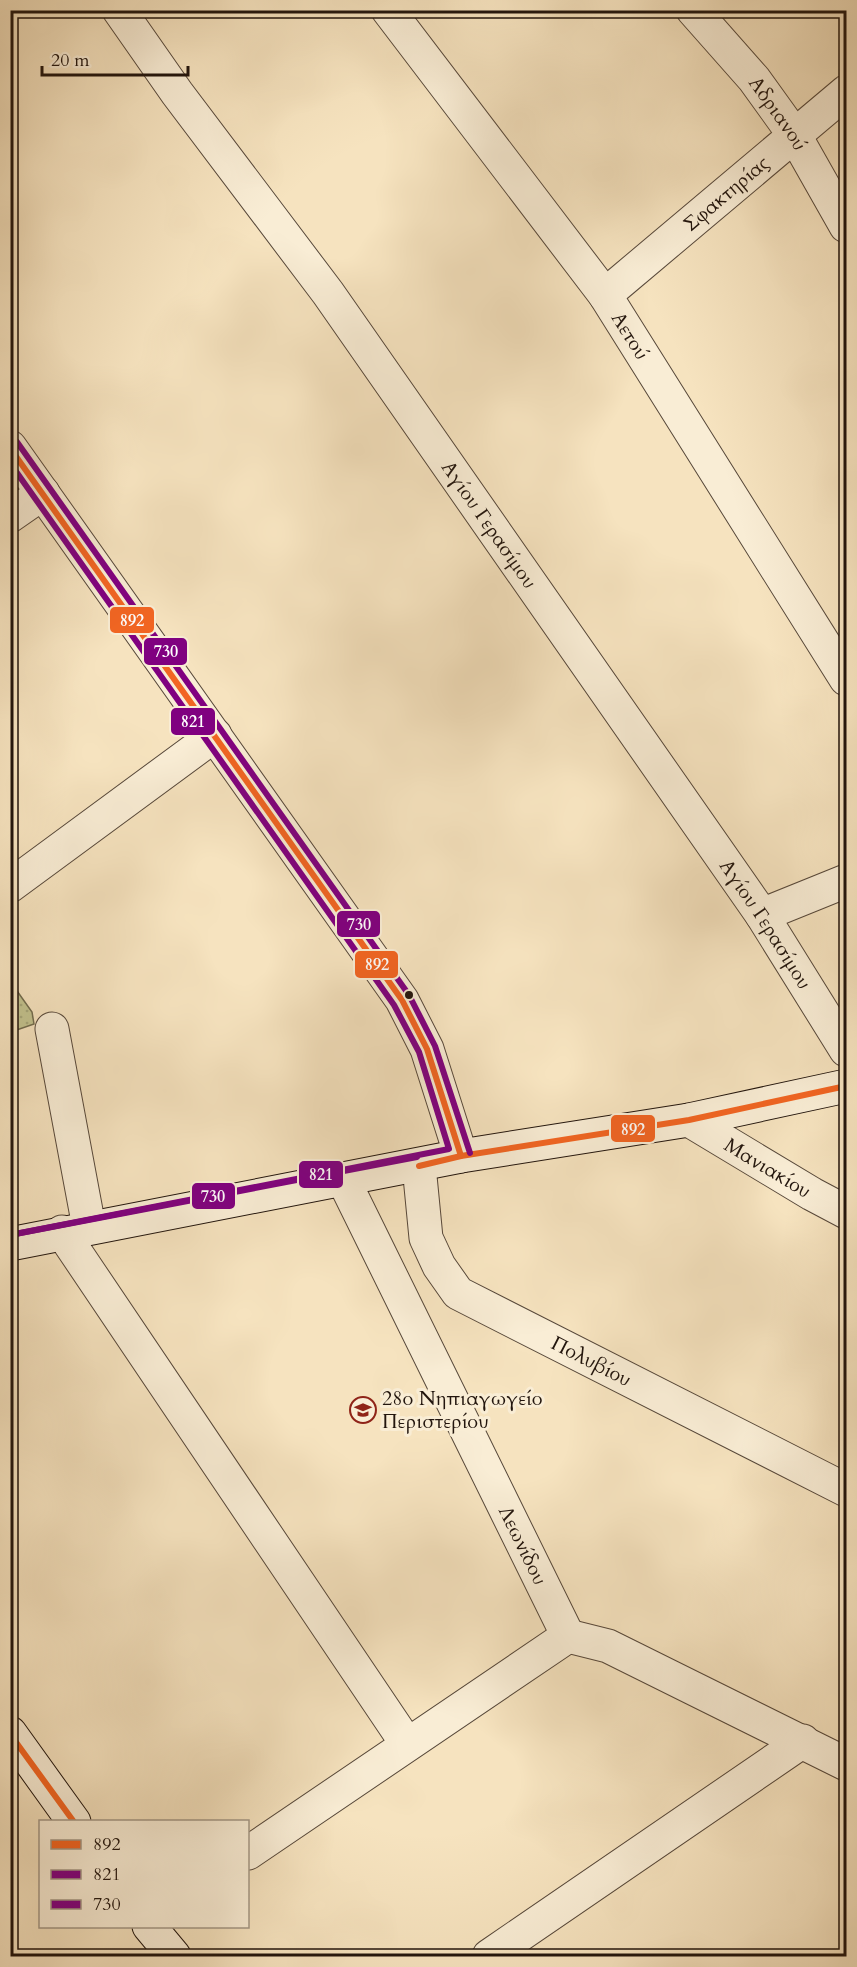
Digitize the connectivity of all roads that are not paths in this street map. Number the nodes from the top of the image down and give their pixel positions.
1 (119, 10) edge
2 (388, 10) edge
3 (693, 10) edge
4 (846, 92) edge
5 (795, 136) junction
6 (846, 226) edge
7 (605, 295) junction
8 (10, 447) edge
9 (43, 493) junction
10 (10, 516) edge
11 (846, 679) edge
12 (215, 735) junction
13 (846, 881) edge
14 (10, 886) edge
15 (762, 915) junction
16 (52, 1029) dead end
17 (846, 1050) edge
18 (846, 1086) edge
19 (689, 1120) junction
20 (461, 1156) junction
21 (419, 1166) junction
22 (343, 1179) junction
23 (846, 1212) edge
24 (76, 1230) junction
25 (10, 1244) edge
26 (846, 1490) edge
27 (568, 1636) junction
28 (10, 1733) edge
29 (803, 1741) junction
30 (407, 1744) junction
31 (846, 1764) edge
32 (73, 1820) edge
33 (249, 1852) edge
34 (151, 1928) edge
35 (174, 1956) edge
36 (489, 1956) edge

1 - 15 street, Αγίου Γερασίμου
2 - 7 street, Αετού
3 - 5 street, Αδριανού
4 - 5 street, Σφακτηρίας
5 - 6 street, Αδριανού
5 - 7 street, Σφακτηρίας
7 - 11 street, Αετού
8 - 9 street
9 - 10 street
9 - 12 street
12 - 14 street
12 - 20 street
13 - 15 street
15 - 17 street, Αγίου Γερασίμου
16 - 24 street
18 - 19 street
19 - 20 street
19 - 23 street, Μανιακίου
20 - 21 street
21 - 22 street
21 - 26 street, Πολυβίου
22 - 24 street
22 - 27 street, Λεωνίδου
24 - 25 street
24 - 30 street
27 - 29 street
27 - 30 street
28 - 32 street
29 - 31 street
29 - 36 street
30 - 33 street
34 - 35 street

